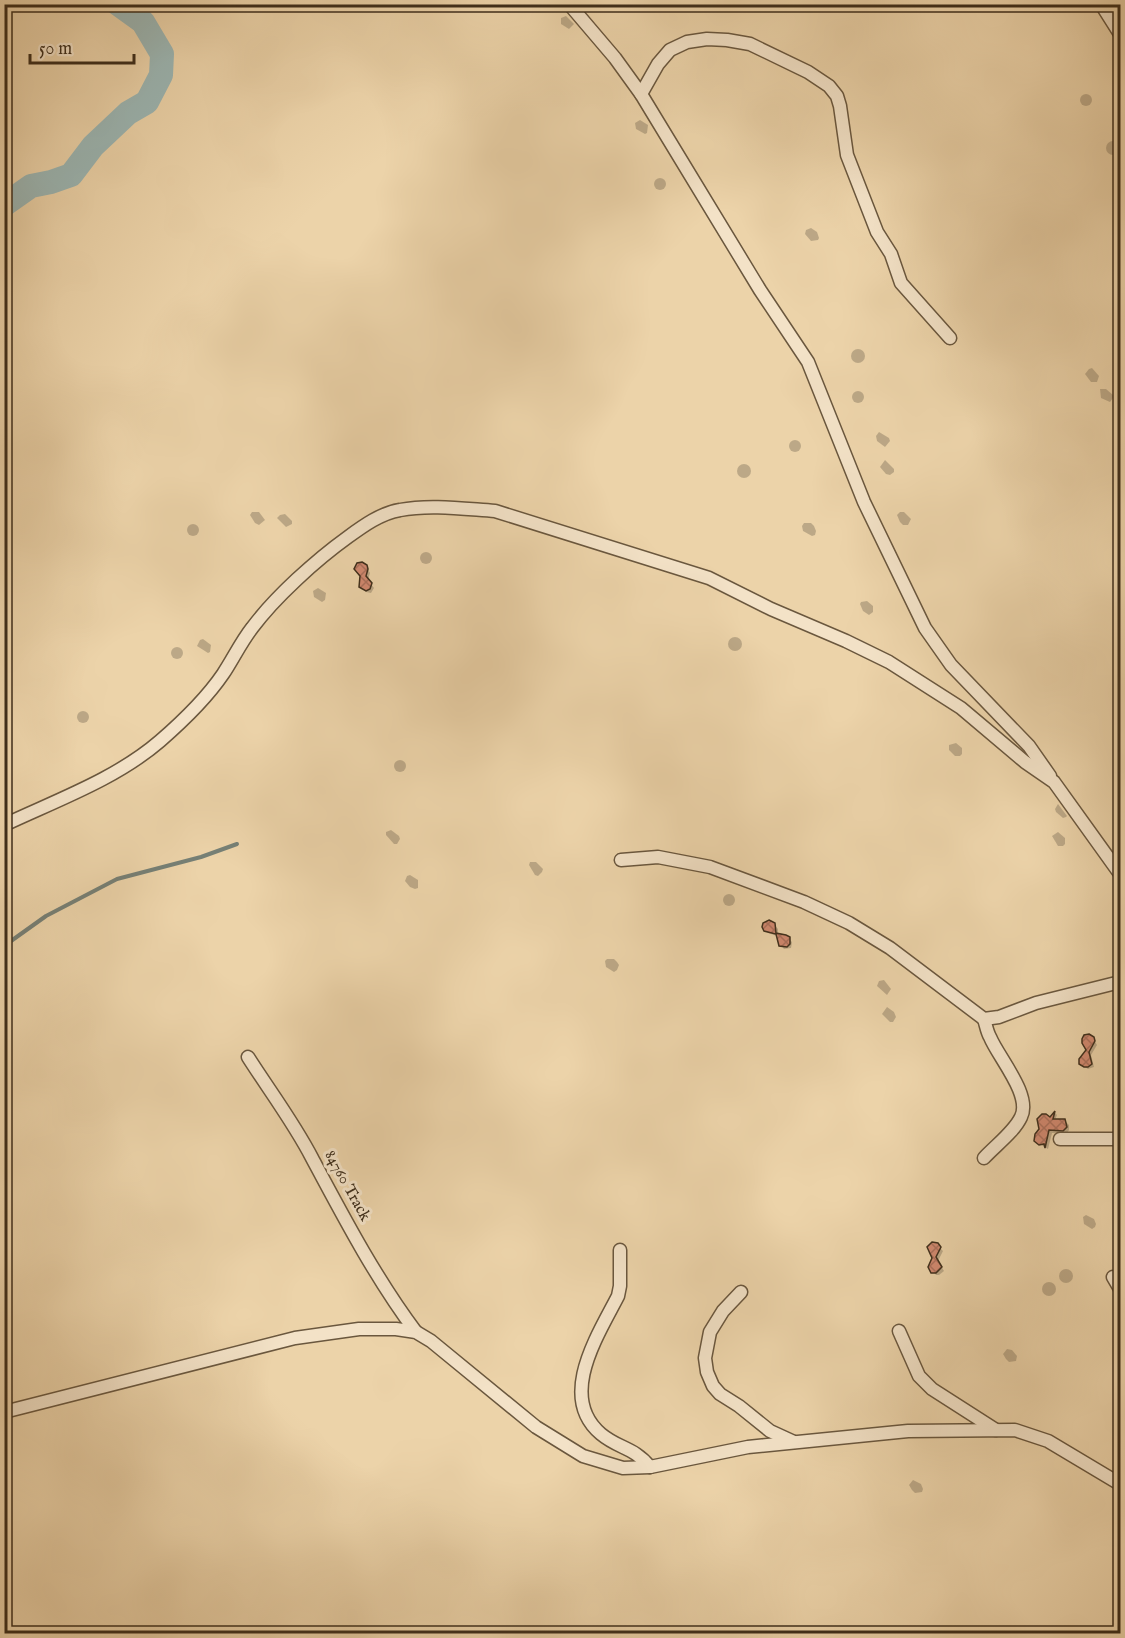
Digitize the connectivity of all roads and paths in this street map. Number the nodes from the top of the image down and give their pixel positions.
1 (569, 4) edge
2 (1101, 4) edge
3 (1120, 34) edge
4 (641, 94) junction
5 (950, 338) dead end
6 (1054, 782) junction
7 (4, 825) edge
8 (621, 860) dead end
9 (1120, 874) edge
10 (1120, 982) edge
11 (984, 1019) junction
12 (248, 1057) dead end
13 (1060, 1139) dead end
14 (1120, 1139) edge
15 (984, 1158) dead end
16 (620, 1250) dead end
17 (1113, 1277) dead end
18 (1120, 1289) edge
19 (741, 1292) dead end
20 (899, 1331) dead end
21 (416, 1332) junction
22 (4, 1412) edge
23 (998, 1431) junction
24 (795, 1443) junction
25 (650, 1467) junction
26 (1120, 1484) edge

1 - 4 street
2 - 3 street
4 - 5 street
4 - 6 street
6 - 7 street
6 - 9 street
8 - 11 street
10 - 11 street
11 - 15 street
12 - 21 street, 84760 Track
13 - 14 street
16 - 25 street
17 - 18 street
19 - 24 street
20 - 23 street
21 - 22 street
21 - 25 street
23 - 24 street
23 - 26 street
24 - 25 street

